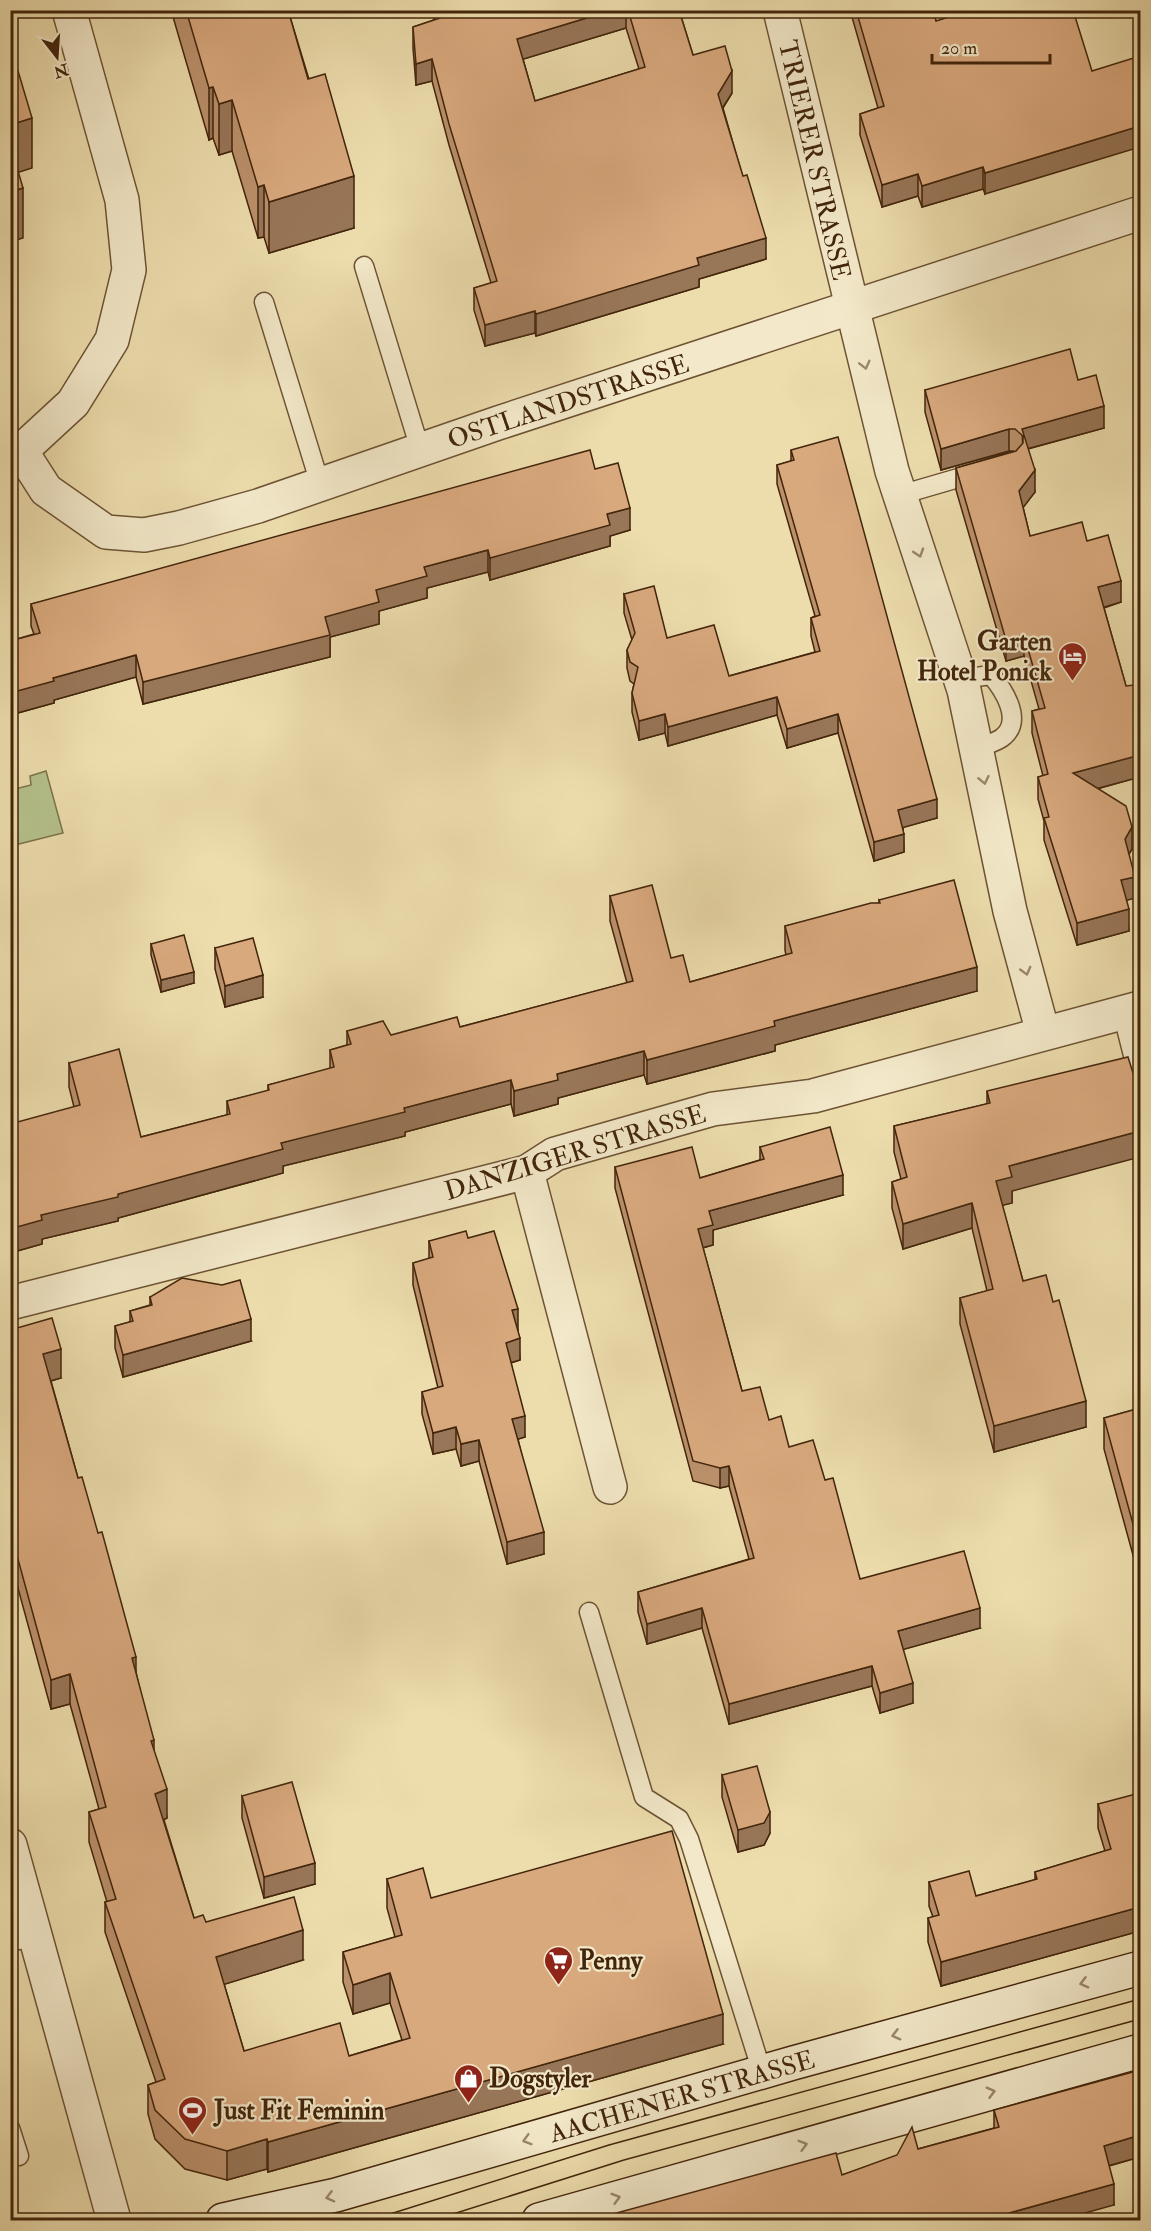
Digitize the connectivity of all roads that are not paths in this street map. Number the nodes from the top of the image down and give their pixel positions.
1 (69, 10) edge
2 (780, 10) edge
3 (1140, 213) edge
4 (364, 266) dead end
5 (264, 302) dead end
6 (851, 309) junction
7 (420, 449) junction
8 (16, 454) edge
9 (1001, 466) edge
10 (320, 484) junction
11 (900, 495) junction
12 (1131, 1010) edge
13 (1043, 1033) junction
14 (1140, 1083) edge
15 (527, 1172) junction
16 (10, 1303) edge
17 (610, 1487) dead end
18 (590, 1612) dead end
19 (10, 1845) edge
20 (16, 1887) edge
21 (23, 1939) edge
22 (1140, 1968) edge
23 (1140, 2051) edge
24 (762, 2072) junction
25 (10, 2128) edge
26 (19, 2156) dead end
27 (114, 2220) edge
28 (223, 2220) edge
29 (539, 2220) edge

1 - 8 street
2 - 6 street, TRIERER STRASSE
3 - 6 street, OSTLANDSTRASSE
4 - 7 lane
5 - 10 lane
6 - 7 street, OSTLANDSTRASSE
6 -> 11 street, TRIERER STRASSE
7 - 10 street, OSTLANDSTRASSE
8 - 10 street, OSTLANDSTRASSE
9 - 11 lane
11 -> 13 street, TRIERER STRASSE
12 - 13 street, DANZIGER STRASSE
12 - 14 lane
13 - 15 street, DANZIGER STRASSE
15 - 16 street, DANZIGER STRASSE
15 - 17 street
18 - 24 lane
19 - 20 street
20 - 21 street
21 - 27 street
22 -> 24 street, AACHENER STRASSE
29 -> 23 street
24 -> 28 street, AACHENER STRASSE
25 - 26 lane

